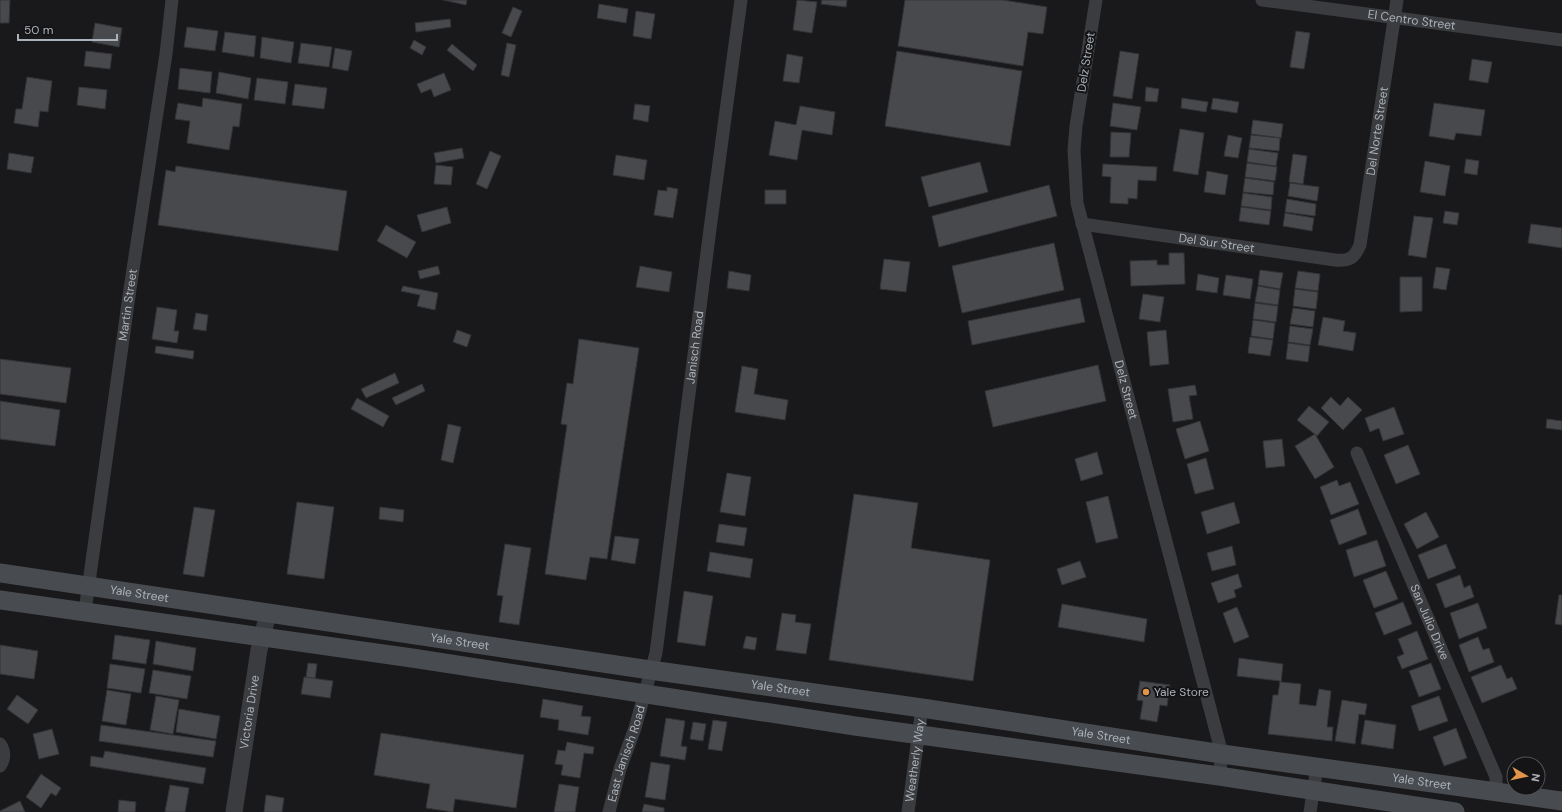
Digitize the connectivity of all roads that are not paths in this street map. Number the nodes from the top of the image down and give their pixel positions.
1 (172, 0) edge
2 (742, 0) edge
3 (1096, 0) edge
4 (1262, 0) edge
5 (1397, 0) edge
6 (1395, 18) junction
7 (1562, 40) edge
8 (1082, 224) junction
9 (1351, 259) joint
10 (1357, 453) dead end
11 (0, 573) edge
12 (88, 586) junction
13 (0, 600) edge
14 (85, 611) junction
15 (268, 613) junction
16 (416, 635) junction
17 (262, 638) junction
18 (412, 658) junction
19 (650, 670) junction
20 (644, 694) junction
21 (922, 708) junction
22 (918, 735) junction
23 (0, 744) edge
24 (1222, 754) junction
25 (0, 766) edge
26 (1317, 767) junction
27 (1219, 776) junction
28 (1313, 791) junction
29 (1496, 792) junction
30 (1562, 802) edge
31 (234, 812) edge
32 (609, 812) edge
33 (908, 812) edge
34 (1310, 812) edge
35 (1455, 812) edge

1 - 12 street, Martin Street
2 - 19 street, Janisch Road
3 - 8 street, Delz Street
4 - 6 street, El Centro Street
5 - 6 street, Del Norte Street
6 - 7 street, El Centro Street
6 - 9 street, Del Norte Street
8 - 9 street, Del Sur Street
8 - 24 street, Delz Street
10 - 29 street, San Julio Drive
11 - 12 main road, Yale Street
12 - 14 street, Martin Street
12 - 15 main road, Yale Street
13 - 14 main road, Yale Street
14 - 17 main road, Yale Street
15 - 16 main road, Yale Street
15 - 17 street, Victoria Drive
16 - 18 main road
16 - 19 main road, Yale Street
17 - 18 main road, Yale Street
17 - 31 street, Victoria Drive
18 - 20 main road, Yale Street
19 - 20 street, Janisch Road
19 - 21 main road, Yale Street
20 - 22 main road, Yale Street
20 - 32 street, East Janisch Road
21 - 22 street, Weatherly Way
21 - 24 main road, Yale Street
22 - 27 main road, Yale Street
22 - 33 street, Weatherly Way
23 - 25 street
24 - 26 main road, Yale Street
24 - 27 street, Delz Street
26 - 28 street
26 - 29 main road, Yale Street
27 - 28 main road, Yale Street
28 - 34 street
28 - 35 main road, Yale Street
29 - 30 main road, Yale Street

